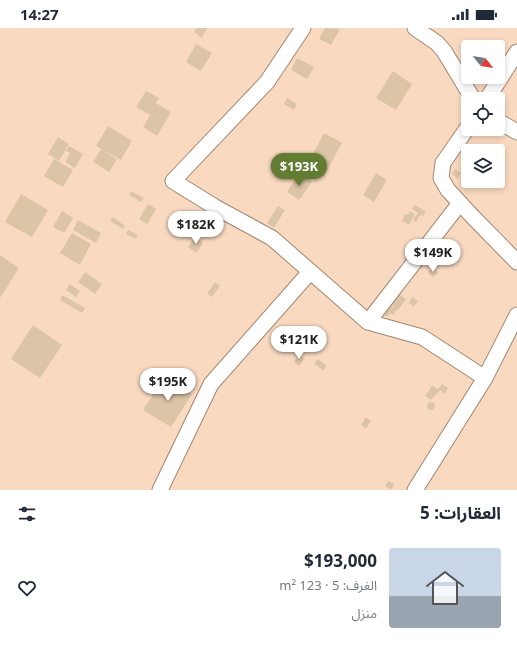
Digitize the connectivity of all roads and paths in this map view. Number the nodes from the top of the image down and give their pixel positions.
1 (303, 28) edge
2 (416, 28) edge
3 (517, 52) edge
4 (469, 92) edge
5 (491, 92) edge
6 (505, 125) edge
7 (517, 132) edge
8 (462, 136) edge
9 (460, 203) junction
10 (517, 262) edge
11 (310, 272) junction
12 (516, 316) edge
13 (368, 322) junction
14 (485, 378) junction
15 (160, 490) edge
16 (415, 490) edge

1 - 11 street
2 - 4 street
3 - 5 street
6 - 7 street
8 - 9 street
9 - 10 street
9 - 13 street
11 - 13 street
11 - 15 street
12 - 14 street
13 - 14 street
14 - 16 street

